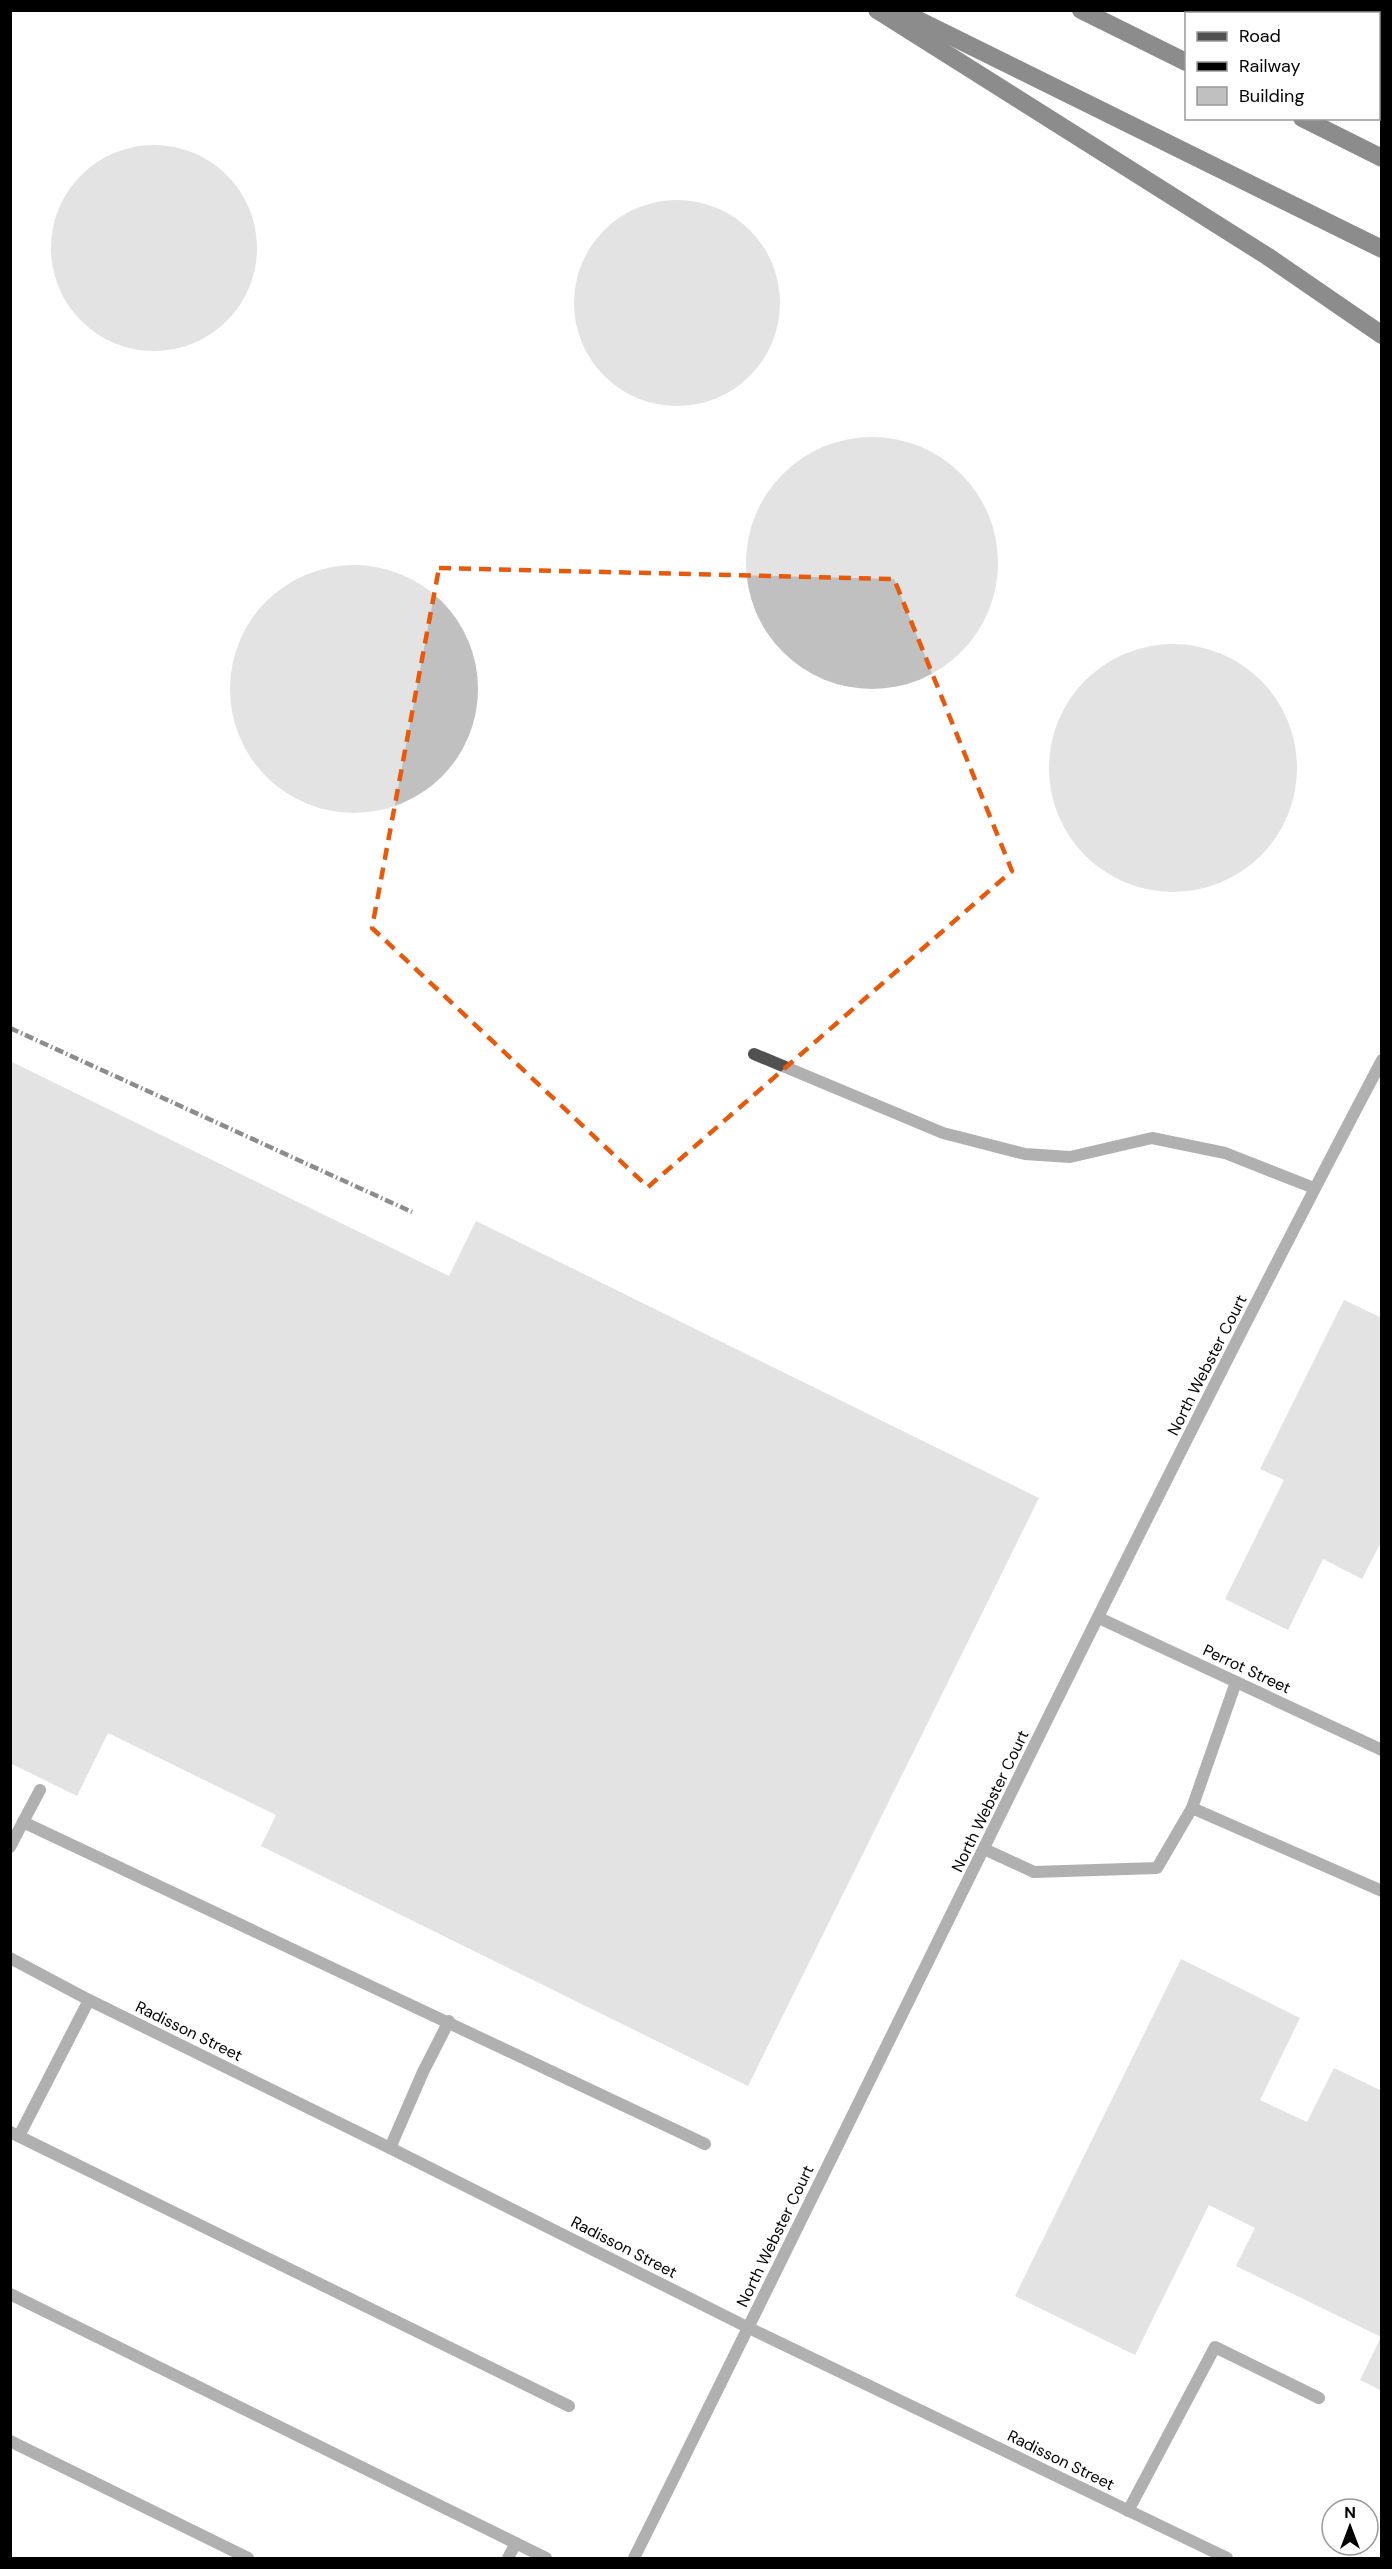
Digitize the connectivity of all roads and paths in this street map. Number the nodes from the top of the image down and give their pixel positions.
1 (877, 10) edge
2 (898, 10) edge
3 (1081, 10) edge
4 (1185, 62) edge
5 (1306, 120) edge
6 (1382, 158) edge
7 (1382, 249) edge
8 (1382, 335) edge
9 (754, 1054) dead end
10 (1382, 1060) edge
11 (1314, 1188) junction
12 (1099, 1618) junction
13 (1236, 1682) junction
14 (1382, 1750) edge
15 (40, 1790) dead end
16 (1192, 1808) junction
17 (23, 1822) junction
18 (10, 1847) edge
19 (984, 1849) junction
20 (1382, 1891) edge
21 (10, 1958) edge
22 (89, 2000) junction
23 (448, 2021) junction
24 (15, 2134) edge
25 (705, 2144) dead end
26 (390, 2148) junction
27 (10, 2294) edge
28 (748, 2328) junction
29 (1319, 2398) dead end
30 (569, 2406) dead end
31 (10, 2441) edge
32 (1128, 2511) junction
33 (516, 2543) junction
34 (248, 2559) edge
35 (508, 2559) edge
36 (546, 2559) edge
37 (634, 2559) edge
38 (1227, 2559) edge

1 - 8 highway
2 - 7 highway
3 - 4 highway
5 - 6 highway
9 - 11 street
10 - 11 street, North Webster Court
11 - 12 street, North Webster Court
12 - 13 street, Perrot Street
12 - 19 street, North Webster Court
13 - 14 street, Perrot Street
13 - 16 street
15 - 17 street
16 - 19 street
16 - 20 street
17 - 18 street
17 - 23 street
19 - 28 street, North Webster Court
21 - 22 street, Radisson Street
22 - 24 street
22 - 26 street, Radisson Street
23 - 25 street
23 - 26 street
24 - 30 street
26 - 28 street, Radisson Street
27 - 33 street
28 - 32 street, Radisson Street
28 - 37 street, North Webster Court
29 - 32 street
31 - 34 street
32 - 38 street, Radisson Street
33 - 35 street
33 - 36 street

